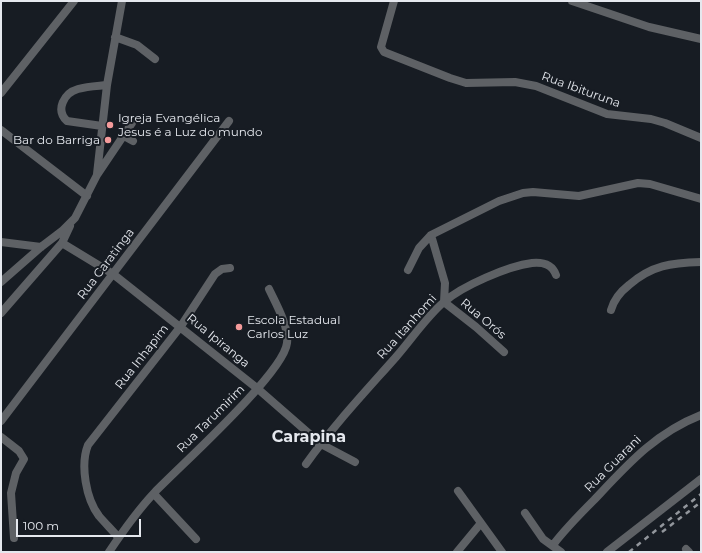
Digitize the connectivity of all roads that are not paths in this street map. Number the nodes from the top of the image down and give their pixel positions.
1 (74, 1) edge
2 (122, 1) edge
3 (394, 1) edge
4 (572, 1) edge
5 (593, 5) edge
6 (116, 38) junction
7 (701, 39) edge
8 (156, 59) dead end
9 (107, 85) junction
10 (1, 92) edge
11 (229, 121) dead end
12 (132, 123) dead end
13 (102, 126) junction
14 (1, 130) edge
15 (124, 136) junction
16 (701, 138) edge
17 (133, 141) dead end
18 (97, 175) junction
19 (87, 196) junction
20 (701, 199) edge
21 (75, 218) junction
22 (431, 235) junction
23 (1, 242) edge
24 (62, 243) junction
25 (41, 247) junction
26 (701, 262) edge
27 (230, 268) dead end
28 (408, 270) dead end
29 (113, 274) junction
30 (556, 275) dead end
31 (1, 282) edge
32 (269, 289) dead end
33 (444, 302) junction
34 (612, 310) dead end
35 (1, 313) edge
36 (181, 326) junction
37 (504, 352) dead end
38 (258, 388) junction
39 (701, 415) edge
40 (1, 421) edge
41 (1, 437) edge
42 (321, 444) junction
43 (355, 462) dead end
44 (306, 464) dead end
45 (701, 479) edge
46 (458, 491) dead end
47 (154, 494) junction
48 (525, 513) dead end
49 (481, 523) junction
50 (118, 537) junction
51 (14, 538) dead end
52 (196, 539) dead end
53 (553, 545) junction
54 (109, 552) edge
55 (457, 552) edge
56 (502, 552) edge
57 (561, 552) edge
58 (608, 552) edge

1 - 10 street
2 - 6 street
3 - 16 street, Rua Ibituruna
4 - 5 street
5 - 7 street
6 - 8 street
6 - 9 street
9 - 13 street
9 - 13 street
11 - 29 street, Rua Caratinga
12 - 15 street
13 - 18 street
14 - 19 street
15 - 17 street
15 - 18 street
18 - 19 street
19 - 21 street
20 - 22 street
21 - 24 street
21 - 25 street
22 - 28 street
22 - 33 street, Rua Orós
23 - 25 street
24 - 29 street, Rua Ipiranga
24 - 35 street
25 - 31 street
26 - 34 street
27 - 36 street, Rua Inhapim
29 - 36 street, Rua Ipiranga
29 - 40 street, Rua Caratinga
30 - 33 street, Rua Itanhomi
32 - 38 street, Rua Tarumirim
33 - 37 street, Rua Orós
33 - 42 street, Rua Itanhomi
36 - 38 street, Rua Ipiranga
36 - 50 street, Rua Inhapim
38 - 42 street, Rua Ipiranga
38 - 47 street, Rua Tarumirim
39 - 53 street, Rua Guarani
41 - 51 street
42 - 43 street, Rua Ipiranga
42 - 44 street, Rua Itanhomi
45 - 58 street
46 - 49 street
47 - 50 street, Rua Tarumirim
47 - 52 street
48 - 53 street
49 - 55 street
49 - 56 street
50 - 54 street, Rua Tarumirim
53 - 57 street

